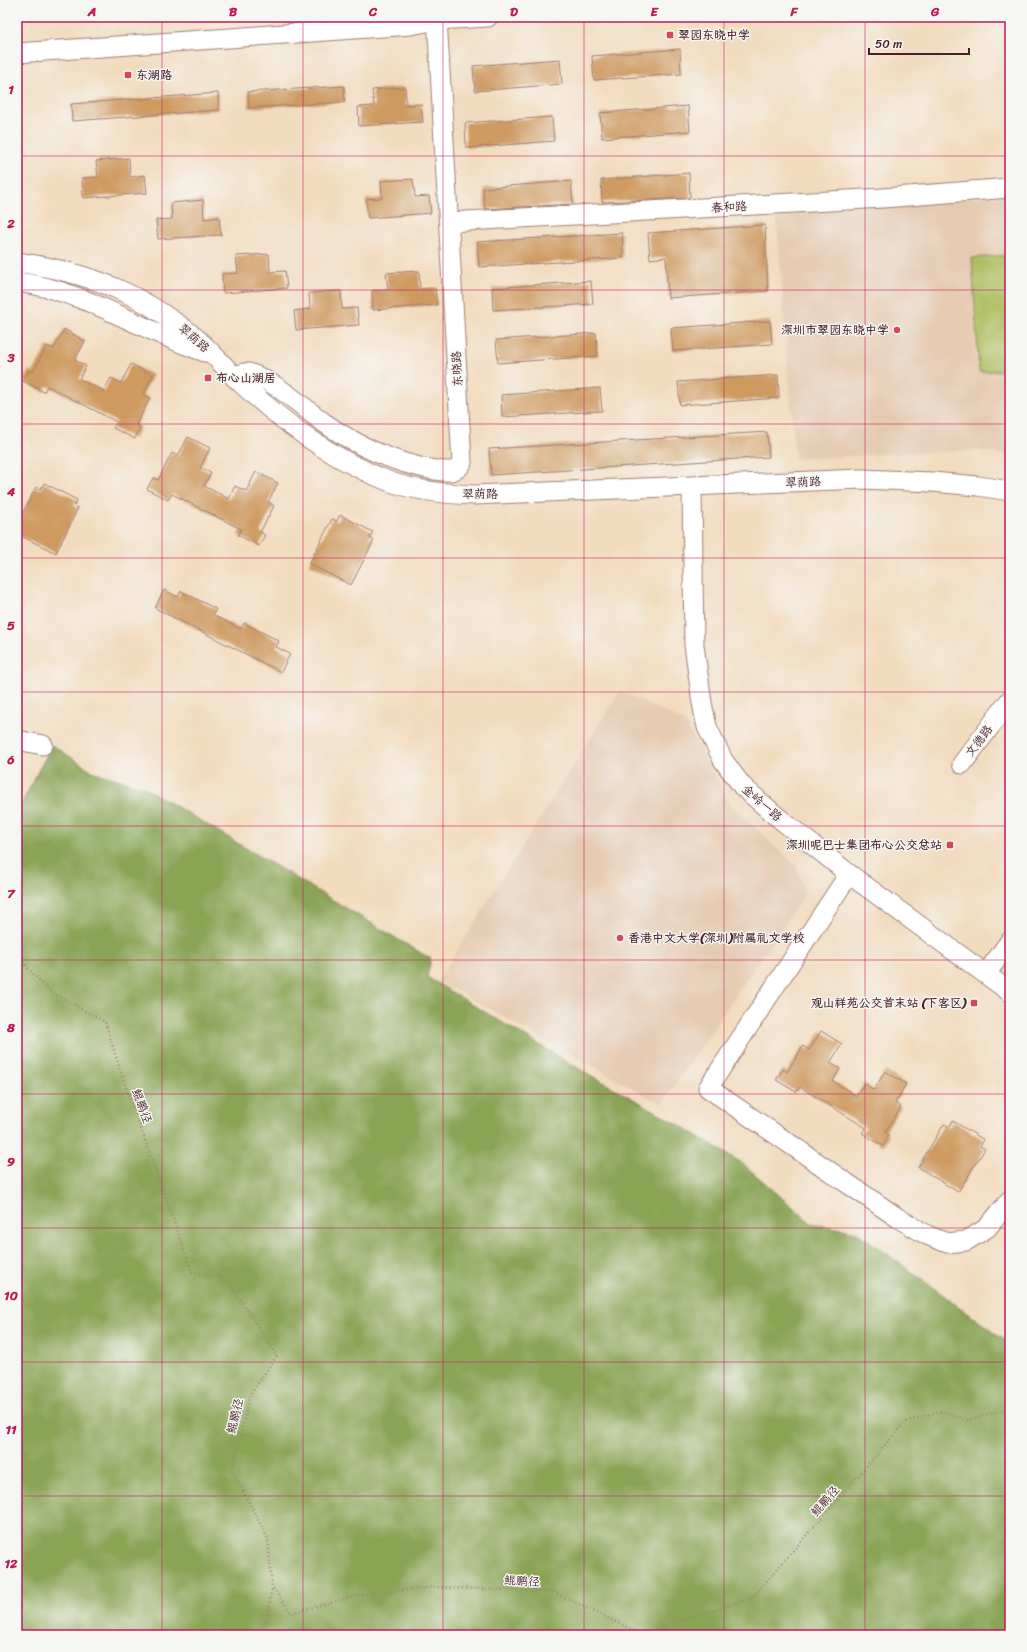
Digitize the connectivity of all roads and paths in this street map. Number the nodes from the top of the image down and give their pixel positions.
1 (488, 17) edge
2 (437, 18) edge
3 (17, 53) edge
4 (1010, 188) edge
5 (449, 222) junction
6 (17, 262) edge
7 (17, 282) edge
8 (212, 354) junction
9 (235, 378) junction
10 (692, 486) junction
11 (1010, 491) edge
12 (1010, 700) edge
13 (17, 740) edge
14 (43, 745) dead end
15 (962, 764) dead end
16 (849, 874) junction
17 (1010, 941) edge
18 (17, 956) edge
19 (986, 974) junction
20 (1010, 992) edge
21 (1010, 1200) edge
22 (1010, 1408) edge
23 (272, 1587) junction
24 (257, 1635) edge
25 (642, 1635) edge
26 (660, 1635) edge

1 - 2 street
2 - 3 street
2 - 5 street, 东晓路
4 - 5 street, 春和路
5 - 9 street, 东晓路
6 - 8 street, 翠荫路
7 - 8 street
8 - 9 street, 翠荫路
9 - 10 street, 翠荫路
10 - 11 street, 翠荫路
10 - 16 street, 金岭一路
12 - 15 street, 文德路
13 - 14 street
16 - 19 street, 金岭一路
16 - 21 street
17 - 19 street
18 - 23 path, 鲲鹏径
19 - 20 street, 金岭一路
22 - 26 path, 鲲鹏径
23 - 24 path
23 - 25 path, 鲲鹏径

